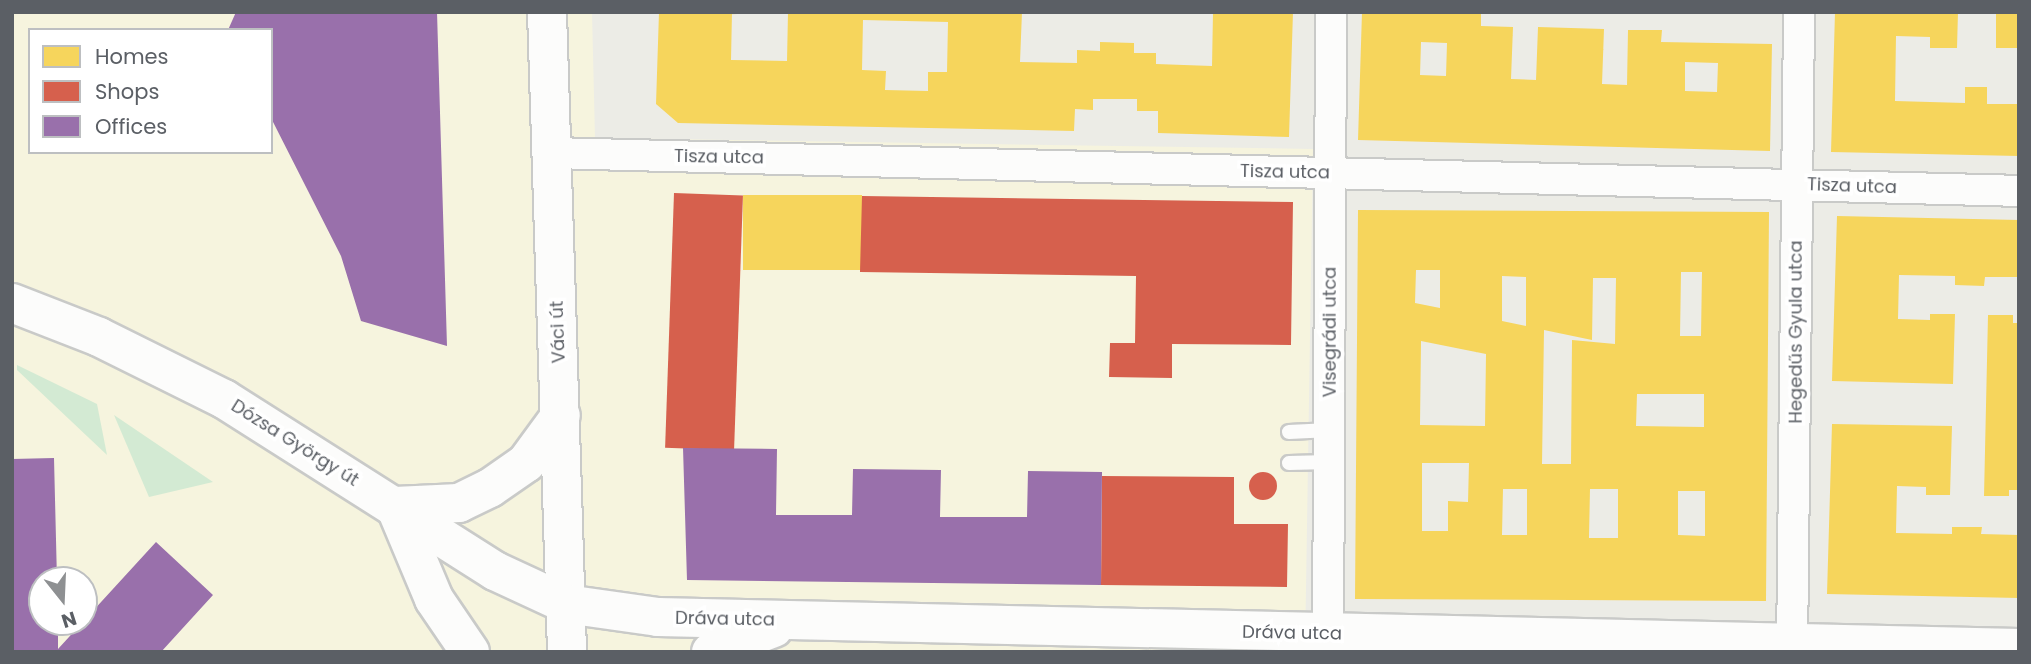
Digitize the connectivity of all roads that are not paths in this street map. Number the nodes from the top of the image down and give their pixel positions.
1 (547, 12) edge
2 (1331, 12) edge
3 (1799, 12) edge
4 (552, 153) junction
5 (1330, 173) junction
6 (1798, 185) junction
7 (2019, 191) edge
8 (12, 303) edge
9 (561, 415) junction
10 (1330, 430) junction
11 (1289, 432) dead end
12 (1329, 462) junction
13 (1289, 463) dead end
14 (395, 506) junction
15 (566, 604) junction
16 (796, 620) junction
17 (1329, 643) edge
18 (1793, 648) edge
19 (2019, 648) edge
20 (470, 652) edge
21 (567, 652) edge
22 (711, 652) edge

1 - 4 main road, Váci út
2 - 5 street, Visegrádi utca
3 - 6 street, Hegedűs Gyula utca
4 - 5 street, Tisza utca
4 - 9 main road, Váci út
5 - 6 street, Tisza utca
5 - 10 street, Visegrádi utca
6 - 7 street, Tisza utca
6 - 18 street, Hegedűs Gyula utca
8 - 14 main road, Dózsa György út
9 - 14 main road
9 - 15 main road, Váci út
10 - 11 lane
10 - 12 street, Visegrádi utca
12 - 13 lane
12 - 17 street, Visegrádi utca
14 - 15 main road, Dózsa György út
14 - 20 main road
15 - 16 main road, Dráva utca
15 - 21 main road, Váci út
16 - 17 main road, Dráva utca
16 - 22 main road
17 - 18 main road, Dráva utca
18 - 19 main road, Dráva utca

